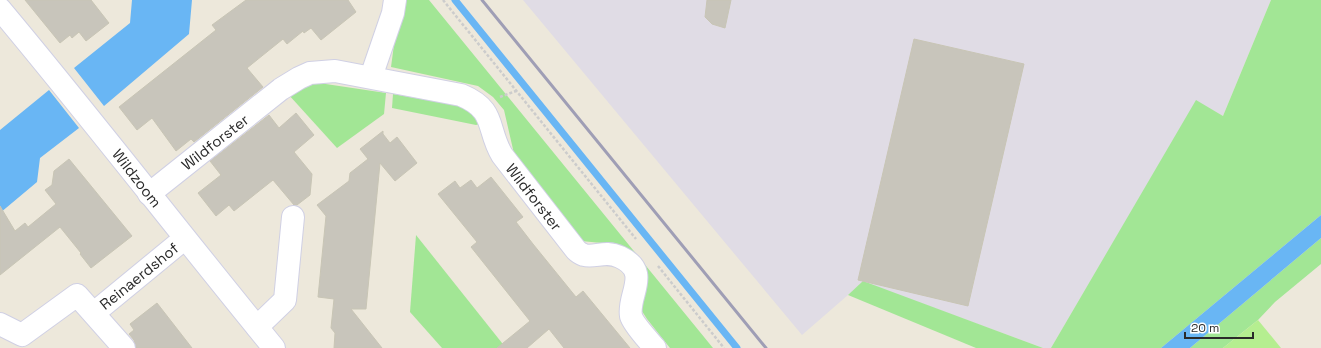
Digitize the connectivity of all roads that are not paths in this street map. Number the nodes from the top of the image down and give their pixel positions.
1 (395, 0) edge
2 (0, 9) edge
3 (371, 77) junction
4 (149, 194) junction
5 (293, 217) dead end
6 (184, 239) junction
7 (94, 313) junction
8 (0, 324) edge
9 (257, 327) junction
10 (124, 348) edge
11 (274, 348) edge
12 (655, 348) edge

1 - 3 street
2 - 4 street, Wildzoom
3 - 4 street, Wildforster
3 - 12 street, Wildforster
4 - 6 street, Wildzoom
5 - 9 street
6 - 7 street, Reinaerdshof
6 - 9 street, Wildzoom
7 - 8 street, Reinaerdshof
7 - 10 street, Reinaerdshof
9 - 11 street, Wildzoom

